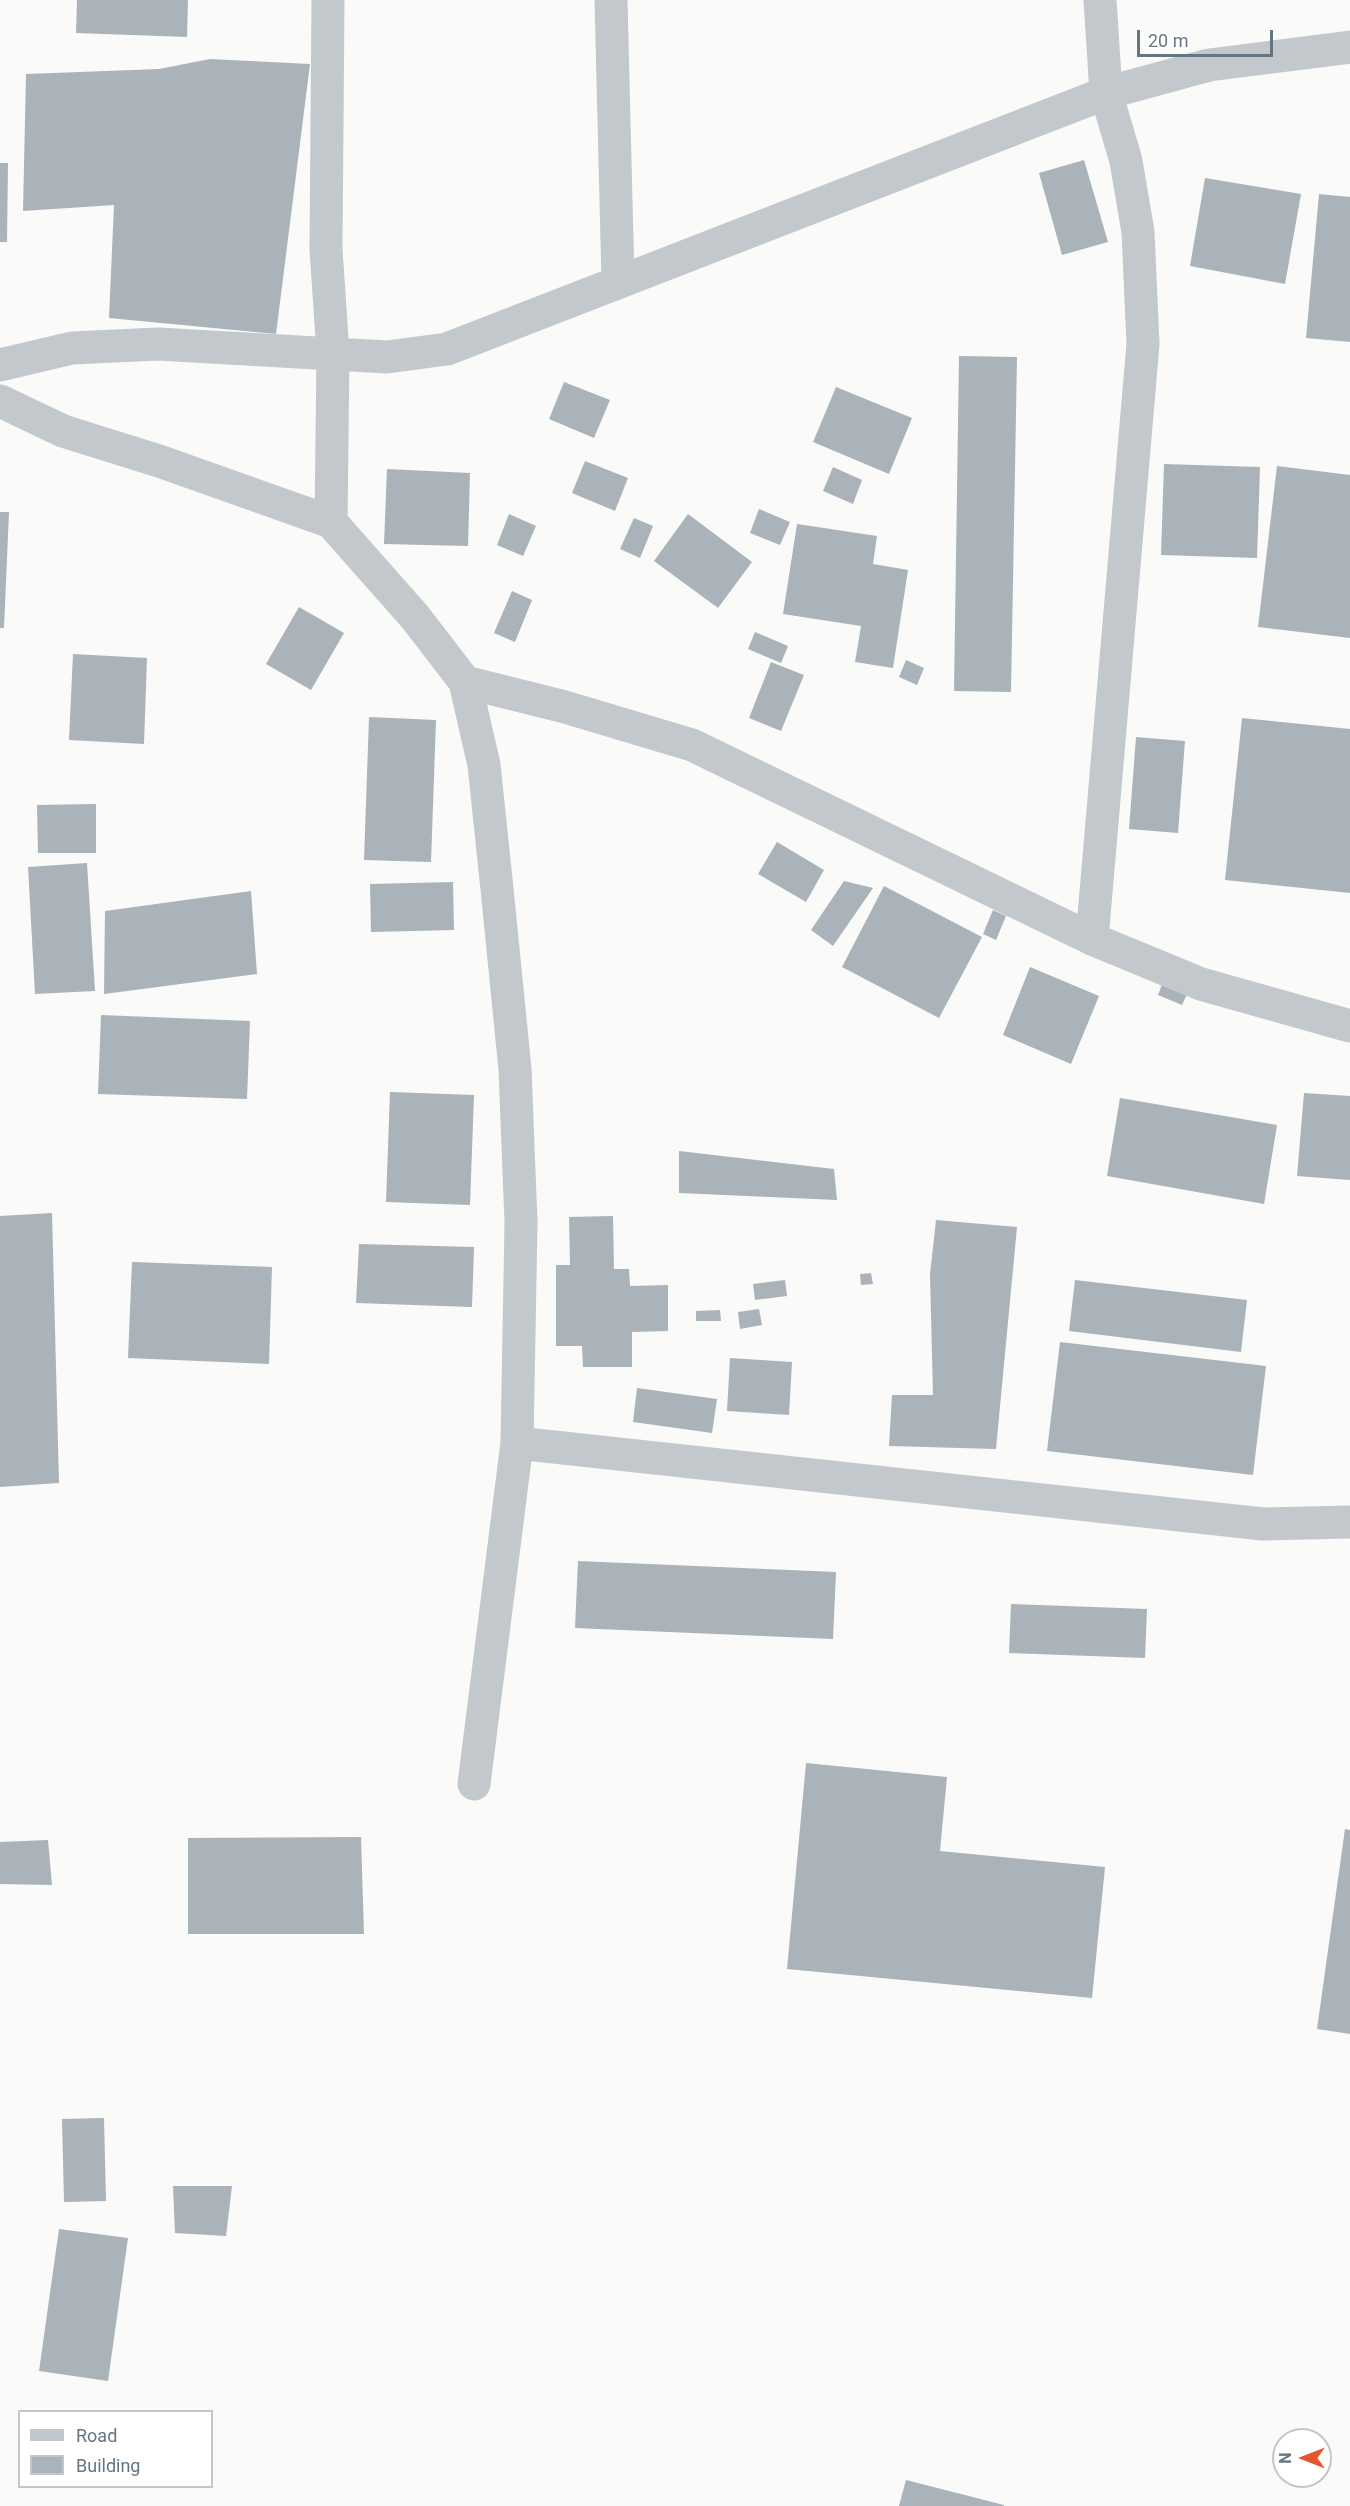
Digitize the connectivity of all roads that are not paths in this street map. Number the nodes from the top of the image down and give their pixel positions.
1 (328, 0) edge
2 (611, 0) edge
3 (1100, 0) edge
4 (1350, 47) edge
5 (1106, 93) junction
6 (618, 281) junction
7 (333, 354) junction
8 (0, 364) edge
9 (0, 401) edge
10 (332, 522) junction
11 (465, 682) junction
12 (1092, 939) junction
13 (1350, 1026) edge
14 (517, 1443) junction
15 (1350, 1522) edge
16 (474, 1784) dead end

1 - 7 lane
2 - 6 lane
3 - 5 lane
4 - 5 lane
5 - 6 lane
5 - 12 lane
6 - 7 lane
7 - 8 lane
7 - 10 lane
9 - 10 lane
10 - 11 lane
11 - 12 lane
11 - 14 lane
12 - 13 lane
14 - 15 lane
14 - 16 lane

